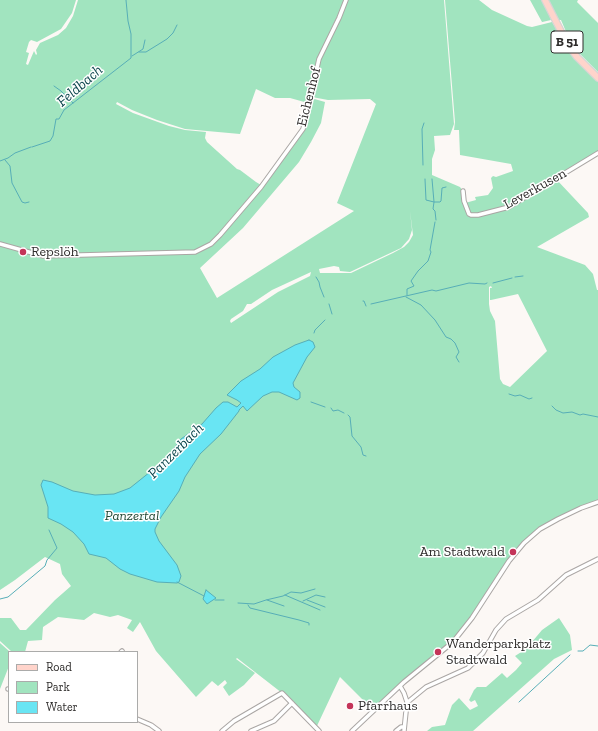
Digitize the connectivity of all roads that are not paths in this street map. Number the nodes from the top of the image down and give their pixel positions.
1 (346, 0) edge
2 (545, 0) edge
3 (598, 78) edge
4 (598, 153) edge
5 (463, 191) dead end
6 (0, 244) edge
7 (598, 502) edge
8 (598, 559) edge
9 (400, 686) junction
10 (407, 702) junction
11 (292, 703) junction
12 (138, 719) edge
13 (404, 729) edge
14 (159, 731) edge
15 (222, 731) edge
16 (251, 731) edge
17 (319, 731) edge
18 (352, 731) edge
19 (396, 731) edge

1 - 6 street, Eichenhof
2 - 3 main road, B 51
4 - 5 street, Leverkusen
7 - 9 street
8 - 10 street
9 - 10 street
9 - 18 street
10 - 13 street
11 - 15 street
11 - 16 street
11 - 17 street
12 - 14 street
13 - 19 street

